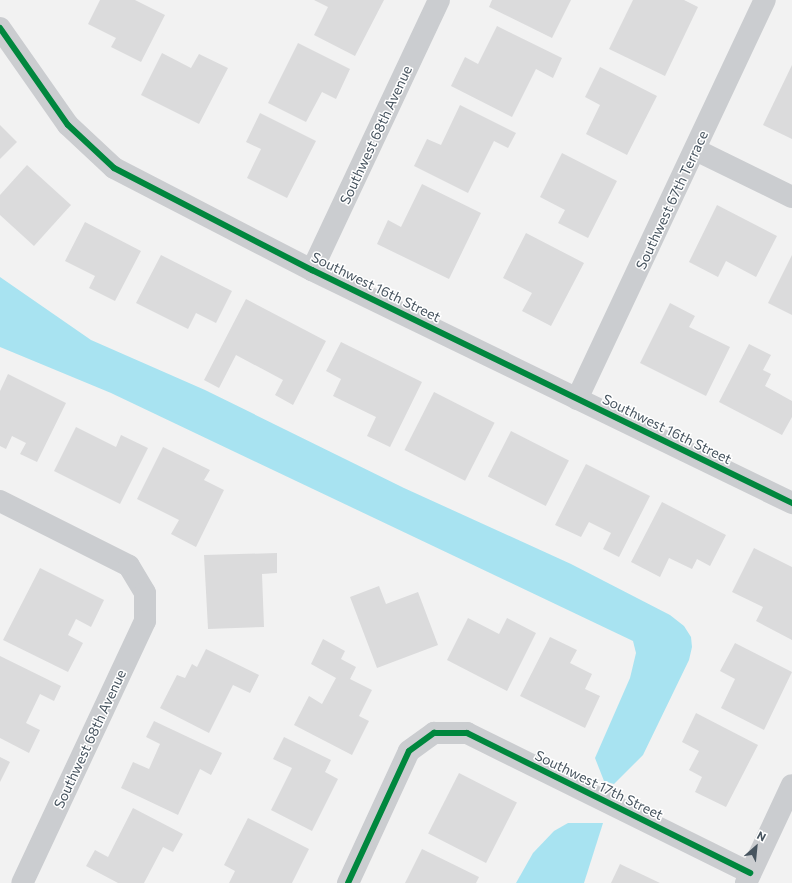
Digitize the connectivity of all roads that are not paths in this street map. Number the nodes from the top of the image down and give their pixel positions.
1 (439, 0) edge
2 (765, 0) edge
3 (0, 28) edge
4 (696, 150) junction
5 (792, 197) edge
6 (312, 270) junction
7 (577, 399) junction
8 (0, 502) edge
9 (792, 503) edge
10 (792, 785) edge
11 (748, 878) edge
12 (22, 883) edge
13 (348, 883) edge

1 - 6 street, Southwest 68th Avenue
2 - 4 street, Southwest 67th Terrace
3 - 6 street, Southwest 16th Street
4 - 5 street
4 - 7 street, Southwest 67th Terrace
6 - 7 street, Southwest 16th Street
7 - 9 street, Southwest 16th Street
8 - 12 street, Southwest 68th Avenue
10 - 11 street
11 - 13 street, Southwest 17th Street

